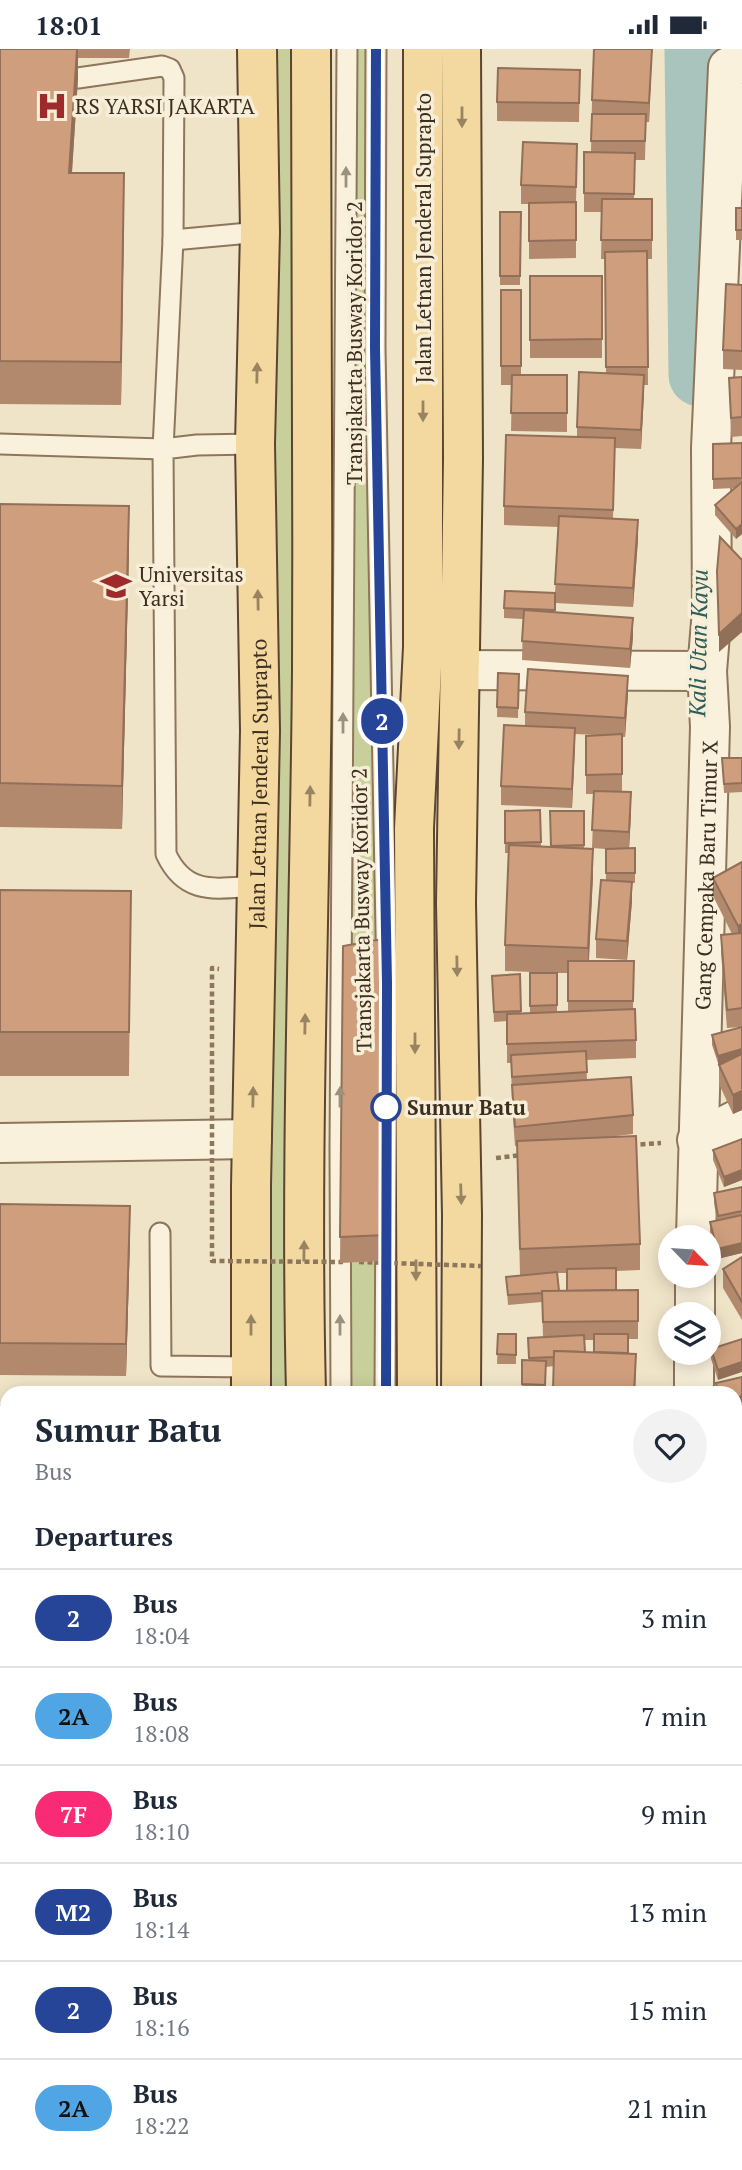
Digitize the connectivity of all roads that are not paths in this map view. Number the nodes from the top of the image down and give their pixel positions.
1 (257, 49) edge
2 (311, 49) edge
3 (347, 49) edge
4 (376, 49) edge
5 (423, 49) edge
6 (461, 49) edge
7 (742, 64) edge
8 (78, 78) edge
9 (260, 232) junction
10 (173, 240) junction
11 (0, 444) edge
12 (255, 444) junction
13 (163, 449) junction
14 (460, 670) junction
15 (312, 671) junction
16 (704, 671) junction
17 (260, 731) junction
18 (414, 853) junction
19 (257, 886) junction
20 (456, 903) junction
21 (742, 1117) edge
22 (252, 1139) junction
23 (697, 1140) junction
24 (0, 1143) edge
25 (696, 1225) edge
26 (160, 1233) dead end
27 (694, 1365) edge
28 (251, 1380) edge
29 (306, 1386) edge
30 (341, 1386) edge
31 (386, 1386) edge
32 (417, 1386) edge
33 (461, 1386) edge
34 (694, 1386) edge

1 - 9 main road, Jalan Letnan Jenderal Suprapto
2 - 15 main road
30 -> 3 lane, Transjakarta Busway Koridor 2
4 - 31 lane, Transjakarta Busway Koridor 2
5 -> 18 main road, Jalan Letnan Jenderal Suprapto
6 -> 14 main road, Jalan Letnan Jenderal Suprapto
7 - 16 street, Gang Cempaka Baru Timur X
8 - 10 lane
9 - 10 lane
12 -> 9 main road, Jalan Letnan Jenderal Suprapto
10 - 13 lane
11 - 13 lane
12 - 13 lane
17 -> 12 main road, Jalan Letnan Jenderal Suprapto
13 - 19 lane
14 - 16 street
14 -> 20 main road, Jalan Letnan Jenderal Suprapto
15 - 17 main road
29 -> 15 main road
16 - 23 street, Gang Cempaka Baru Timur X
17 - 19 main road, Jalan Letnan Jenderal Suprapto
18 - 20 main road
18 -> 32 main road, Jalan Letnan Jenderal Suprapto
22 -> 19 main road, Jalan Letnan Jenderal Suprapto
20 -> 33 main road, Jalan Letnan Jenderal Suprapto
21 - 23 street
22 - 24 street
28 -> 22 main road, Jalan Letnan Jenderal Suprapto
23 - 25 street, Gang Cempaka Baru Timur X
26 - 28 lane
27 - 34 street

